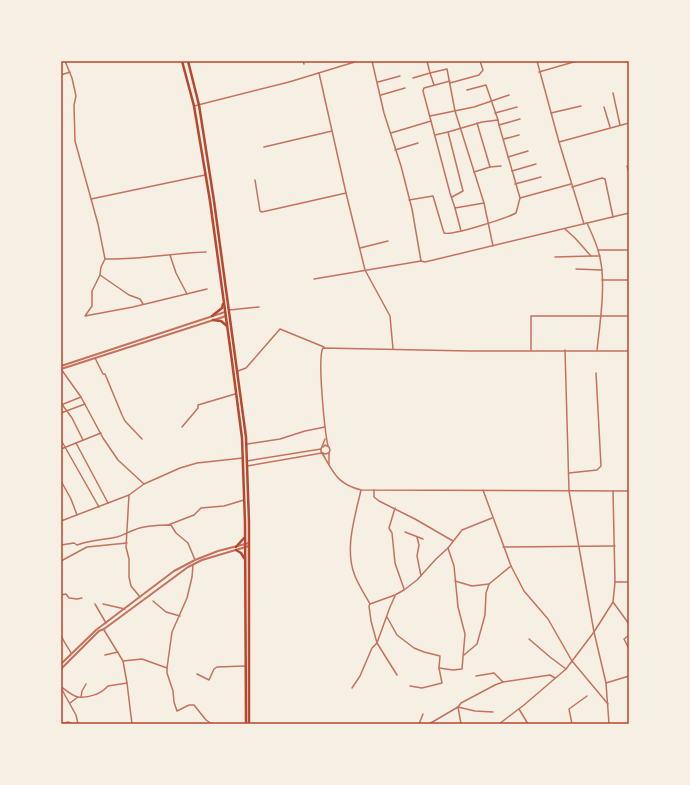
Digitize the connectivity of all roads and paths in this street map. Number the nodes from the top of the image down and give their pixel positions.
1 (65, 61) edge
2 (182, 61) edge
3 (188, 61) edge
4 (358, 61) edge
5 (372, 61) edge
6 (427, 61) edge
7 (480, 61) edge
8 (537, 61) edge
9 (577, 61) edge
10 (571, 62) edge
11 (70, 72) junction
12 (540, 72) junction
13 (319, 73) junction
14 (430, 73) junction
15 (61, 75) edge
16 (400, 76) dead end
17 (413, 78) dead end
18 (378, 82) junction
19 (450, 82) junction
20 (434, 85) junction
21 (406, 88) dead end
22 (467, 90) dead end
23 (613, 94) dead end
24 (380, 95) junction
25 (509, 95) dead end
26 (492, 101) junction
27 (199, 105) junction
28 (194, 106) junction
29 (581, 106) dead end
30 (517, 107) dead end
31 (604, 107) dead end
32 (455, 111) junction
33 (495, 113) junction
34 (551, 113) junction
35 (430, 116) junction
36 (520, 119) dead end
37 (498, 120) junction
38 (431, 121) junction
39 (629, 122) edge
40 (477, 123) junction
41 (499, 125) junction
42 (620, 125) junction
43 (610, 128) junction
44 (461, 129) junction
45 (332, 131) junction
46 (448, 132) junction
47 (390, 133) junction
48 (435, 135) junction
49 (519, 135) dead end
50 (504, 139) junction
51 (559, 142) junction
52 (418, 143) dead end
53 (264, 147) dead end
54 (395, 150) junction
55 (528, 151) dead end
56 (508, 157) junction
57 (536, 164) dead end
58 (501, 166) dead end
59 (627, 166) dead end
60 (490, 167) junction
61 (512, 171) junction
62 (474, 172) junction
63 (629, 172) edge
64 (205, 175) junction
65 (540, 178) dead end
66 (255, 180) dead end
67 (516, 184) junction
68 (571, 185) junction
69 (346, 193) junction
70 (452, 197) junction
71 (520, 198) junction
72 (91, 200) junction
73 (409, 200) junction
74 (484, 203) junction
75 (456, 208) junction
76 (629, 213) edge
77 (613, 217) junction
78 (216, 218) junction
79 (212, 219) junction
80 (488, 222) junction
81 (587, 223) junction
82 (584, 224) junction
83 (565, 229) junction
84 (461, 231) junction
85 (388, 241) dead end
86 (493, 246) junction
87 (360, 248) junction
88 (598, 250) junction
89 (629, 250) edge
90 (206, 252) dead end
91 (170, 255) junction
92 (591, 256) junction
93 (600, 256) junction
94 (556, 257) dead end
95 (105, 259) junction
96 (421, 261) junction
97 (576, 269) dead end
98 (365, 270) junction
99 (602, 270) junction
100 (100, 275) junction
101 (314, 279) dead end
102 (602, 280) junction
103 (629, 280) edge
104 (207, 289) dead end
105 (187, 294) junction
106 (224, 302) junction
107 (143, 304) junction
108 (259, 307) dead end
109 (229, 310) junction
110 (225, 312) junction
111 (230, 315) junction
112 (212, 316) junction
113 (226, 316) junction
114 (629, 316) edge
115 (601, 317) junction
116 (213, 320) junction
117 (228, 328) junction
118 (332, 348) junction
119 (393, 349) junction
120 (531, 350) junction
121 (565, 350) junction
122 (597, 351) junction
123 (629, 351) edge
124 (95, 358) junction
125 (61, 366) edge
126 (61, 369) edge
127 (237, 371) junction
128 (596, 373) dead end
129 (235, 394) junction
130 (81, 397) junction
131 (61, 404) edge
132 (84, 404) junction
133 (66, 411) junction
134 (61, 413) edge
135 (182, 426) dead end
136 (325, 427) junction
137 (101, 432) junction
138 (326, 438) junction
139 (142, 439) dead end
140 (61, 440) edge
141 (82, 440) junction
142 (76, 443) junction
143 (246, 444) junction
144 (328, 446) junction
145 (65, 447) junction
146 (322, 448) junction
147 (61, 449) edge
148 (329, 452) junction
149 (322, 453) junction
150 (242, 458) junction
151 (247, 461) junction
152 (247, 466) junction
153 (329, 466) junction
154 (568, 474) junction
155 (61, 481) edge
156 (144, 484) junction
157 (361, 490) junction
158 (374, 490) junction
159 (483, 490) junction
160 (569, 491) junction
161 (613, 491) junction
162 (629, 491) edge
163 (129, 495) junction
164 (244, 500) junction
165 (108, 503) junction
166 (98, 507) junction
167 (395, 508) junction
168 (77, 515) junction
169 (492, 518) junction
170 (61, 521) edge
171 (166, 525) junction
172 (405, 532) dead end
173 (127, 534) junction
174 (417, 537) junction
175 (245, 538) junction
176 (423, 538) dead end
177 (453, 541) junction
178 (127, 543) junction
179 (61, 545) edge
180 (249, 545) junction
181 (579, 545) junction
182 (245, 546) junction
183 (615, 546) junction
184 (503, 547) junction
185 (448, 548) junction
186 (236, 549) junction
187 (245, 559) junction
188 (195, 560) junction
189 (61, 561) edge
190 (193, 564) junction
191 (510, 566) junction
192 (421, 576) junction
193 (455, 581) junction
194 (615, 582) junction
195 (629, 582) edge
196 (489, 584) junction
197 (404, 590) junction
198 (61, 595) edge
199 (395, 595) junction
200 (140, 597) junction
201 (82, 598) dead end
202 (153, 601) dead end
203 (613, 602) junction
204 (95, 604) dead end
205 (103, 604) dead end
206 (370, 604) junction
207 (125, 609) junction
208 (180, 616) junction
209 (387, 616) junction
210 (106, 623) junction
211 (629, 624) edge
212 (104, 629) junction
213 (594, 632) junction
214 (61, 634) edge
215 (629, 635) edge
216 (529, 639) dead end
217 (377, 643) junction
218 (629, 648) edge
219 (118, 652) junction
220 (72, 653) junction
221 (105, 655) dead end
222 (464, 655) junction
223 (123, 662) junction
224 (572, 662) junction
225 (61, 664) edge
226 (246, 666) junction
227 (167, 668) junction
228 (439, 668) junction
229 (61, 669) edge
230 (566, 669) junction
231 (197, 674) dead end
232 (397, 675) dead end
233 (476, 676) dead end
234 (629, 676) edge
235 (555, 678) junction
236 (503, 682) junction
237 (127, 683) junction
238 (606, 683) junction
239 (86, 684) dead end
240 (410, 686) dead end
241 (61, 687) edge
242 (352, 688) dead end
243 (82, 696) junction
244 (587, 696) dead end
245 (78, 697) junction
246 (70, 703) junction
247 (608, 704) junction
248 (458, 707) junction
249 (519, 708) junction
250 (493, 712) dead end
251 (423, 714) dead end
252 (61, 724) edge
253 (73, 724) edge
254 (78, 724) edge
255 (132, 724) edge
256 (212, 724) edge
257 (248, 724) edge
258 (419, 724) edge
259 (429, 724) edge
260 (461, 724) edge
261 (499, 724) edge
262 (528, 724) edge
263 (572, 724) edge
264 (609, 724) edge

1 - 11 street
2 - 28 main road
3 - 27 main road
4 - 13 street
5 - 18 street
6 - 14 street
7 - 19 street
8 - 12 street
9 - 10 street
10 - 12 street
11 - 15 street
11 - 72 street
12 - 34 street
13 - 27 street
13 - 45 street
14 - 17 street
14 - 19 street
14 - 20 street
16 - 18 street
18 - 24 street
19 - 20 street
19 - 32 street
20 - 35 street
21 - 24 street
22 - 26 street
23 - 42 street
24 - 47 street
25 - 26 street
26 - 32 street
26 - 33 street
27 - 28 street
27 - 78 main road
28 - 64 main road
29 - 34 street
30 - 33 street
31 - 43 street
32 - 35 street
32 - 44 street
33 - 37 street
34 - 51 street
35 - 38 street
36 - 41 street
37 - 40 street
37 - 41 street
38 - 47 street
38 - 48 street
39 - 42 street
40 - 44 street
40 - 60 street
41 - 50 street
42 - 43 street
43 - 51 street
44 - 46 street
44 - 62 street
45 - 53 street
45 - 69 street
46 - 48 street
46 - 70 street
47 - 54 street
48 - 70 street
49 - 50 street
50 - 56 street
51 - 68 street
52 - 54 street
54 - 73 street
55 - 56 street
56 - 61 street
57 - 61 street
58 - 60 street
59 - 63 street
60 - 62 street
61 - 67 street
62 - 74 street
64 - 72 street
64 - 79 main road
65 - 67 street
66 - 69 street
67 - 71 street
68 - 71 street
68 - 77 street
68 - 82 street
69 - 87 street
70 - 75 street
71 - 80 street
72 - 95 street
73 - 84 street
73 - 96 street
74 - 75 street
74 - 80 street
75 - 84 street
76 - 77 street
77 - 81 street
78 - 79 main road
78 - 109 main road
79 - 106 main road
80 - 84 street
80 - 86 street
81 - 82 street
81 - 88 street
82 - 83 street
83 - 86 street
83 - 92 street
85 - 87 street
86 - 96 street
87 - 98 street
88 - 89 street
88 - 93 street
90 - 91 street
91 - 95 street
91 - 105 street
92 - 93 street
92 - 94 street
93 - 99 street
95 - 100 street
96 - 98 street
97 - 99 street
98 - 101 street
98 - 119 street
99 - 102 street
100 - 107 street
100 - 107 street
102 - 103 street
102 - 115 street
104 - 105 street
105 - 107 street
106 - 110 main road
106 - 112 main road
108 - 109 street
109 - 110 street
109 - 111 main road
110 - 112 street
110 - 113 main road
111 - 113 street
111 - 127 main road
112 - 125 street
113 - 116 street
113 - 117 main road
114 - 115 street
115 - 120 street
115 - 122 street
116 - 117 main road
116 - 124 street
117 - 129 main road
118 - 119 street
118 - 127 street
118 - 136 street
119 - 120 street
120 - 121 street
121 - 122 street
121 - 154 street
122 - 123 street
124 - 126 street
124 - 139 street
126 - 130 street
127 - 143 main road
128 - 154 street
129 - 135 street
129 - 150 main road
130 - 131 street
130 - 132 street
131 - 133 street
132 - 133 street
132 - 137 street
133 - 134 street
133 - 141 street
136 - 138 street
136 - 143 street
137 - 141 street
137 - 156 street
138 - 144 street
138 - 146 street
140 - 145 street
141 - 142 street
142 - 145 street
142 - 165 street
143 - 151 main road
144 - 146 street
144 - 148 street
145 - 147 street
145 - 166 street
146 - 149 street
146 - 151 street
148 - 149 street
148 - 153 street
149 - 152 street
149 - 153 street
150 - 156 street
150 - 164 main road
151 - 152 main road
152 - 180 main road
153 - 157 street
154 - 160 street
155 - 168 street
156 - 163 street
157 - 158 street
157 - 206 street
158 - 159 street
158 - 167 street
159 - 160 street
159 - 169 street
160 - 161 street
160 - 181 street
161 - 162 street
161 - 183 street
163 - 165 street
163 - 173 street
164 - 171 street
164 - 175 main road
165 - 166 street
166 - 168 street
167 - 177 street
167 - 197 street
168 - 170 street
169 - 177 street
169 - 184 street
171 - 173 street
171 - 188 street
172 - 174 street
173 - 178 street
173 - 179 street
174 - 176 street
174 - 192 street
175 - 182 main road
175 - 186 main road
177 - 185 street
178 - 189 street
178 - 200 street
180 - 182 street
180 - 257 main road
181 - 183 street
181 - 184 street
181 - 213 street
182 - 186 street
182 - 187 main road
183 - 194 street
184 - 191 street
185 - 192 street
185 - 193 street
186 - 187 main road
186 - 188 street
186 - 190 street
187 - 226 main road
188 - 200 street
190 - 208 street
190 - 212 street
191 - 196 street
191 - 224 street
192 - 197 street
193 - 196 street
193 - 222 street
194 - 195 street
194 - 203 street
196 - 222 street
197 - 199 street
198 - 201 street
199 - 206 street
199 - 209 street
200 - 207 street
202 - 208 street
203 - 211 street
203 - 213 street
204 - 210 street
205 - 207 street
206 - 217 street
207 - 210 street
208 - 227 street
209 - 217 street
209 - 228 street
210 - 220 street
212 - 219 street
212 - 229 street
213 - 224 street
213 - 238 street
214 - 220 street
215 - 218 street
216 - 230 street
217 - 232 street
217 - 242 street
219 - 221 street
219 - 223 street
220 - 225 street
222 - 228 street
223 - 227 street
223 - 237 street
224 - 230 street
224 - 247 street
226 - 231 street
226 - 257 main road
227 - 256 street
228 - 240 street
230 - 235 street
233 - 236 street
234 - 238 street
235 - 236 street
235 - 249 street
236 - 248 street
237 - 243 street
237 - 255 street
238 - 247 street
239 - 243 street
241 - 245 street
241 - 246 street
243 - 245 street
244 - 263 street
245 - 246 street
246 - 254 street
247 - 264 street
248 - 250 street
248 - 259 street
248 - 260 street
249 - 261 street
249 - 262 street
251 - 258 street
252 - 253 street

